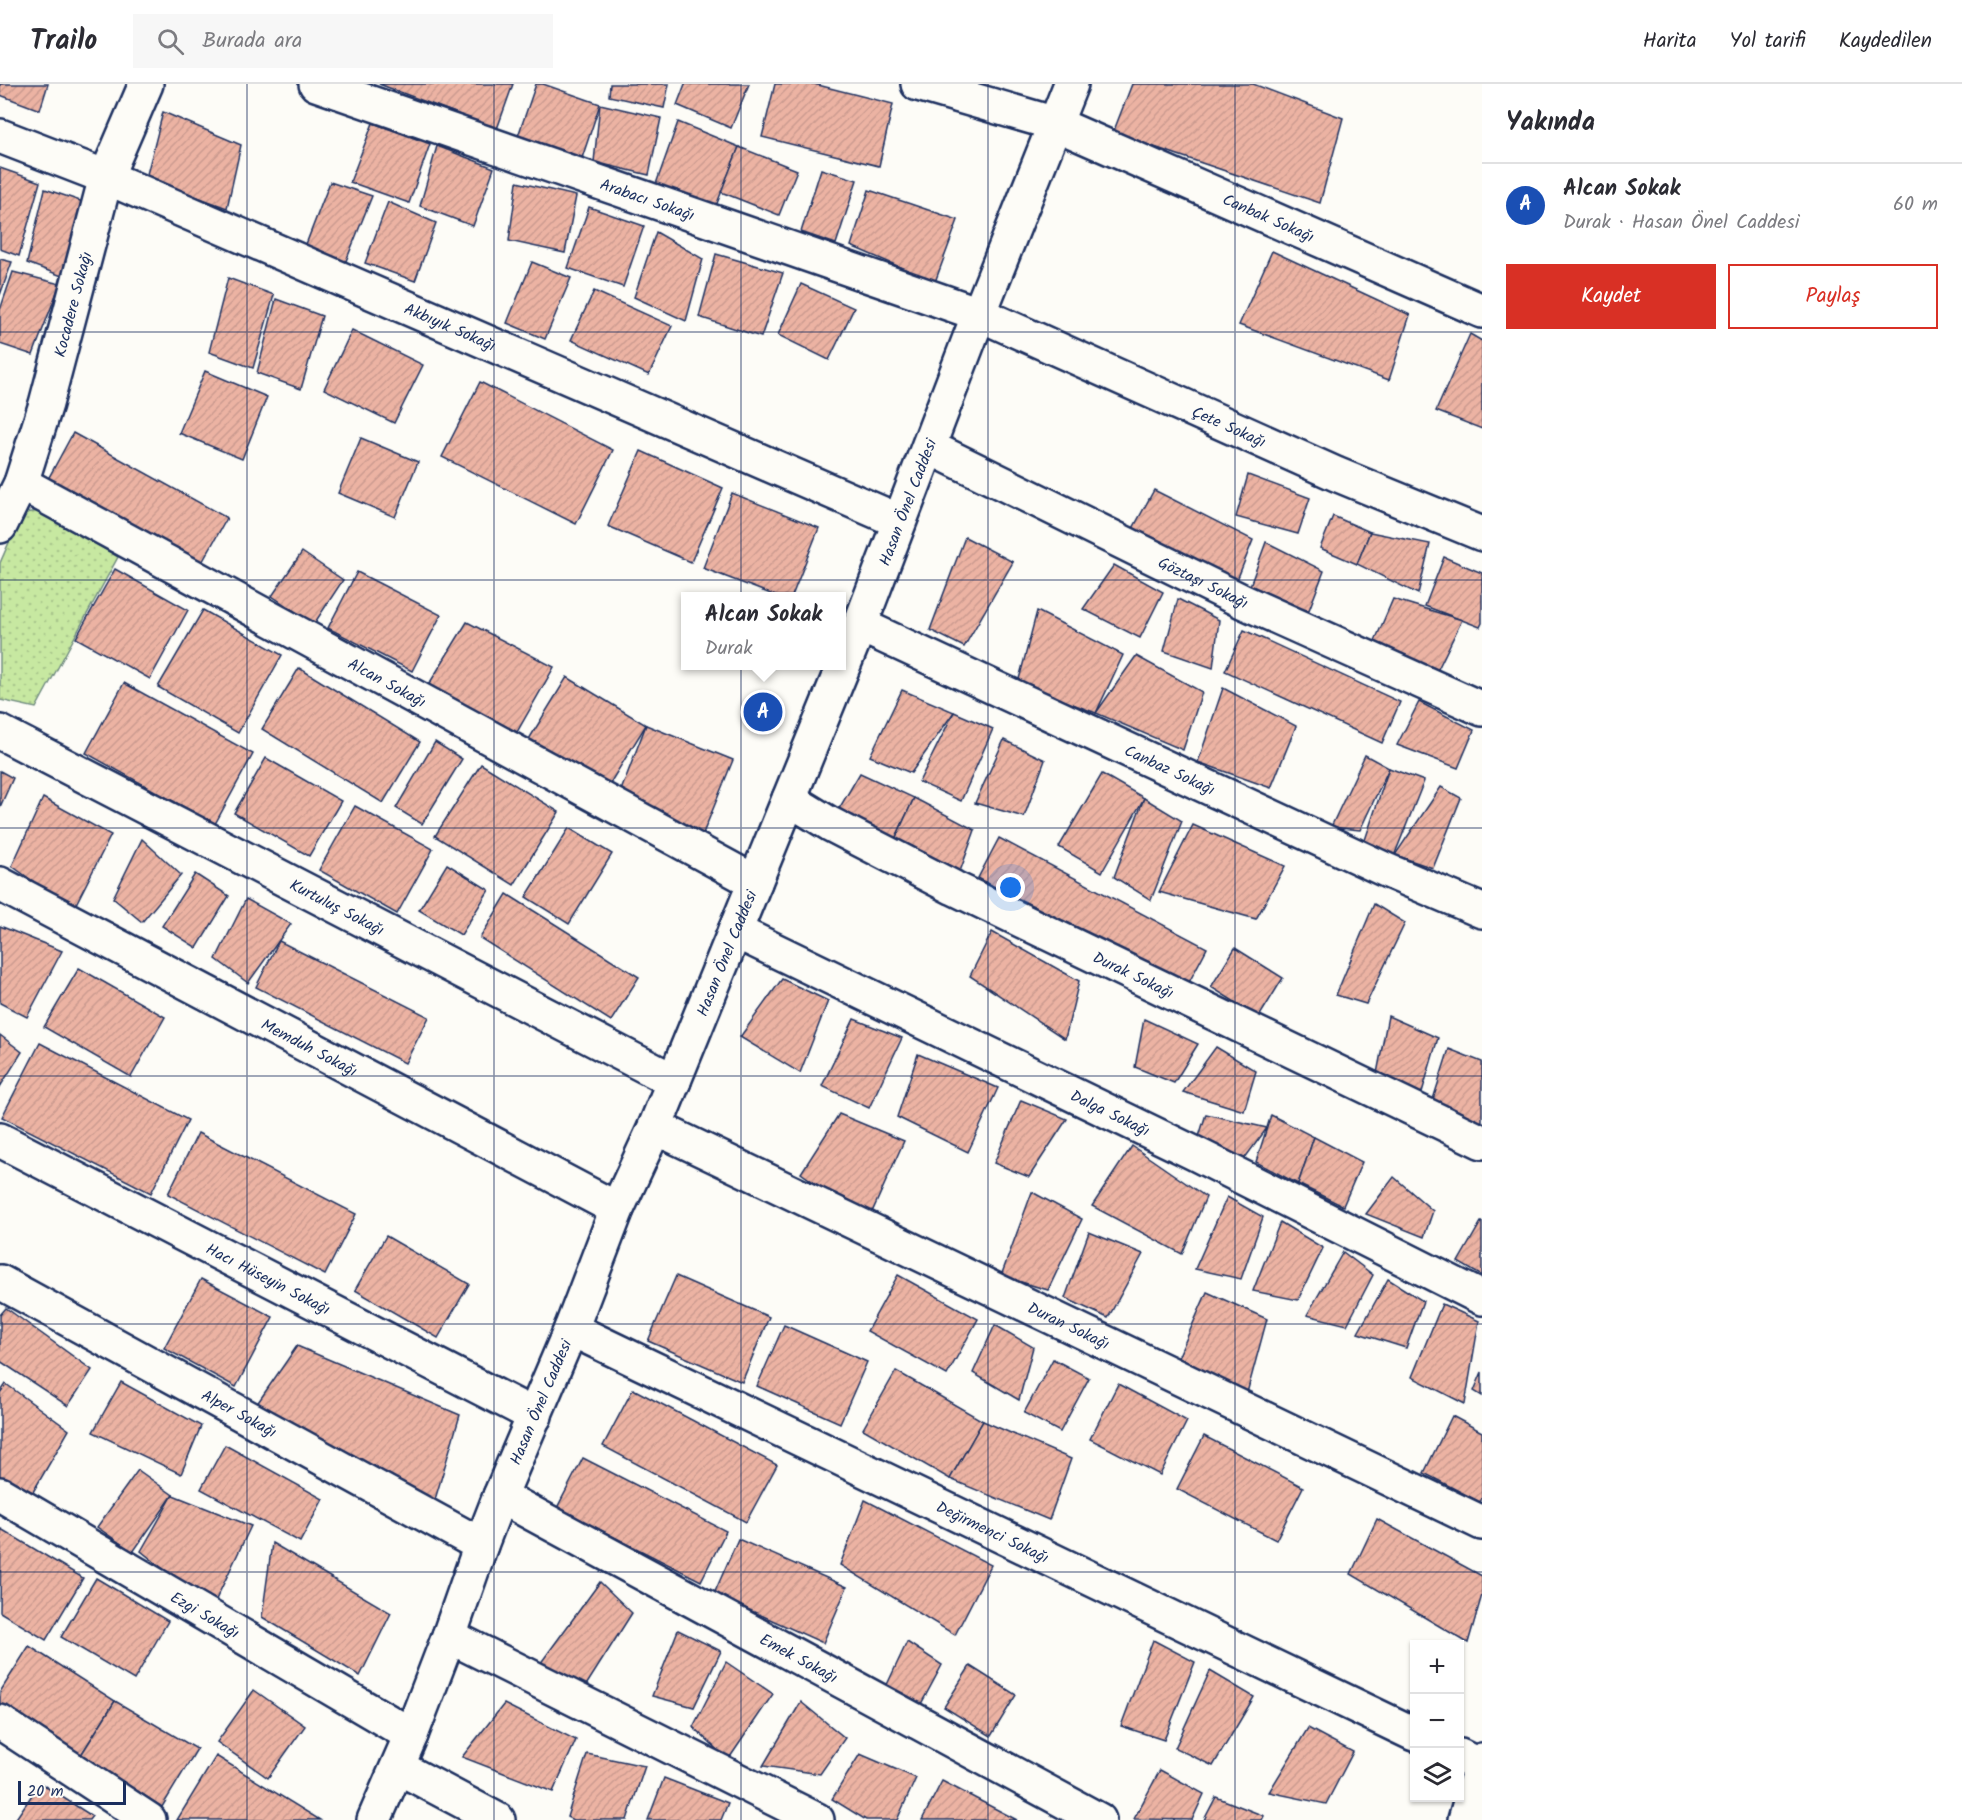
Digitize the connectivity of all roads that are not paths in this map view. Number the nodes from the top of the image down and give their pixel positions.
1 (146, 84) edge
2 (316, 84) edge
3 (918, 84) edge
4 (1071, 84) edge
5 (1056, 124) junction
6 (0, 136) edge
7 (106, 177) junction
8 (1482, 310) edge
9 (979, 314) junction
10 (928, 447) junction
11 (21, 483) junction
12 (899, 521) junction
13 (0, 526) edge
14 (1482, 534) edge
15 (860, 625) junction
16 (846, 659) edge
17 (842, 670) edge
18 (1482, 709) edge
19 (0, 732) edge
20 (789, 799) junction
21 (755, 882) junction
22 (0, 884) edge
23 (1482, 911) edge
24 (735, 931) junction
25 (674, 1081) junction
26 (655, 1127) junction
27 (0, 1140) edge
28 (1482, 1142) edge
29 (617, 1209) junction
30 (0, 1281) edge
31 (1482, 1298) edge
32 (572, 1329) junction
33 (536, 1416) junction
34 (0, 1494) edge
35 (500, 1496) junction
36 (1482, 1523) edge
37 (480, 1545) junction
38 (449, 1636) junction
39 (0, 1722) edge
40 (1410, 1732) edge
41 (411, 1735) junction
42 (1474, 1761) edge
43 (398, 1767) junction
44 (149, 1820) edge
45 (374, 1820) edge
46 (498, 1820) edge
47 (817, 1820) edge
48 (1099, 1820) edge
49 (1465, 1820) edge

1 - 7 street, Kocadere Sokağı
2 - 9 street, Arabacı Sokağı
3 - 5 street, Canbak Sokağı
4 - 5 street, Hasan Önel Caddesi
5 - 8 street, Canbak Sokağı
5 - 9 street, Hasan Önel Caddesi
6 - 7 street, Akbıyık Sokağı
7 - 11 street, Kocadere Sokağı
7 - 12 street, Akbıyık Sokağı
9 - 10 street, Hasan Önel Caddesi
9 - 14 street, Çete Sokağı
10 - 12 street, Hasan Önel Caddesi
10 - 18 street, Göztaşı Sokağı
11 - 13 street, Kocadere Sokağı
11 - 21 street, Alcan Sokağı
12 - 15 street, Hasan Önel Caddesi
15 - 16 street, Hasan Önel Caddesi
15 - 23 street, Canbaz Sokağı
17 - 20 street, Hasan Önel Caddesi
19 - 25 street, Kurtuluş Sokağı
20 - 21 street, Hasan Önel Caddesi
20 - 28 street, Durak Sokağı
21 - 24 street, Hasan Önel Caddesi
22 - 29 street, Memduh Sokağı
24 - 25 street, Hasan Önel Caddesi
24 - 31 street, Dalga Sokağı
25 - 26 street, Hasan Önel Caddesi
26 - 29 street, Hasan Önel Caddesi
26 - 36 street, Duran Sokağı
27 - 33 street, Hacı Hüseyin Sokağı
29 - 32 street, Hasan Önel Caddesi
30 - 37 street, Alper Sokağı
32 - 33 street, Hasan Önel Caddesi
32 - 40 street, Değirmenci Sokağı
33 - 35 street, Hasan Önel Caddesi
34 - 41 street, Ezgi Sokağı
35 - 37 street, Hasan Önel Caddesi
35 - 48 street, Emek Sokağı
37 - 38 street, Hasan Önel Caddesi
38 - 41 street, Hasan Önel Caddesi
38 - 47 street
39 - 44 street
41 - 43 street, Hasan Önel Caddesi
42 - 49 street
43 - 45 street, Hasan Önel Caddesi
43 - 46 street

